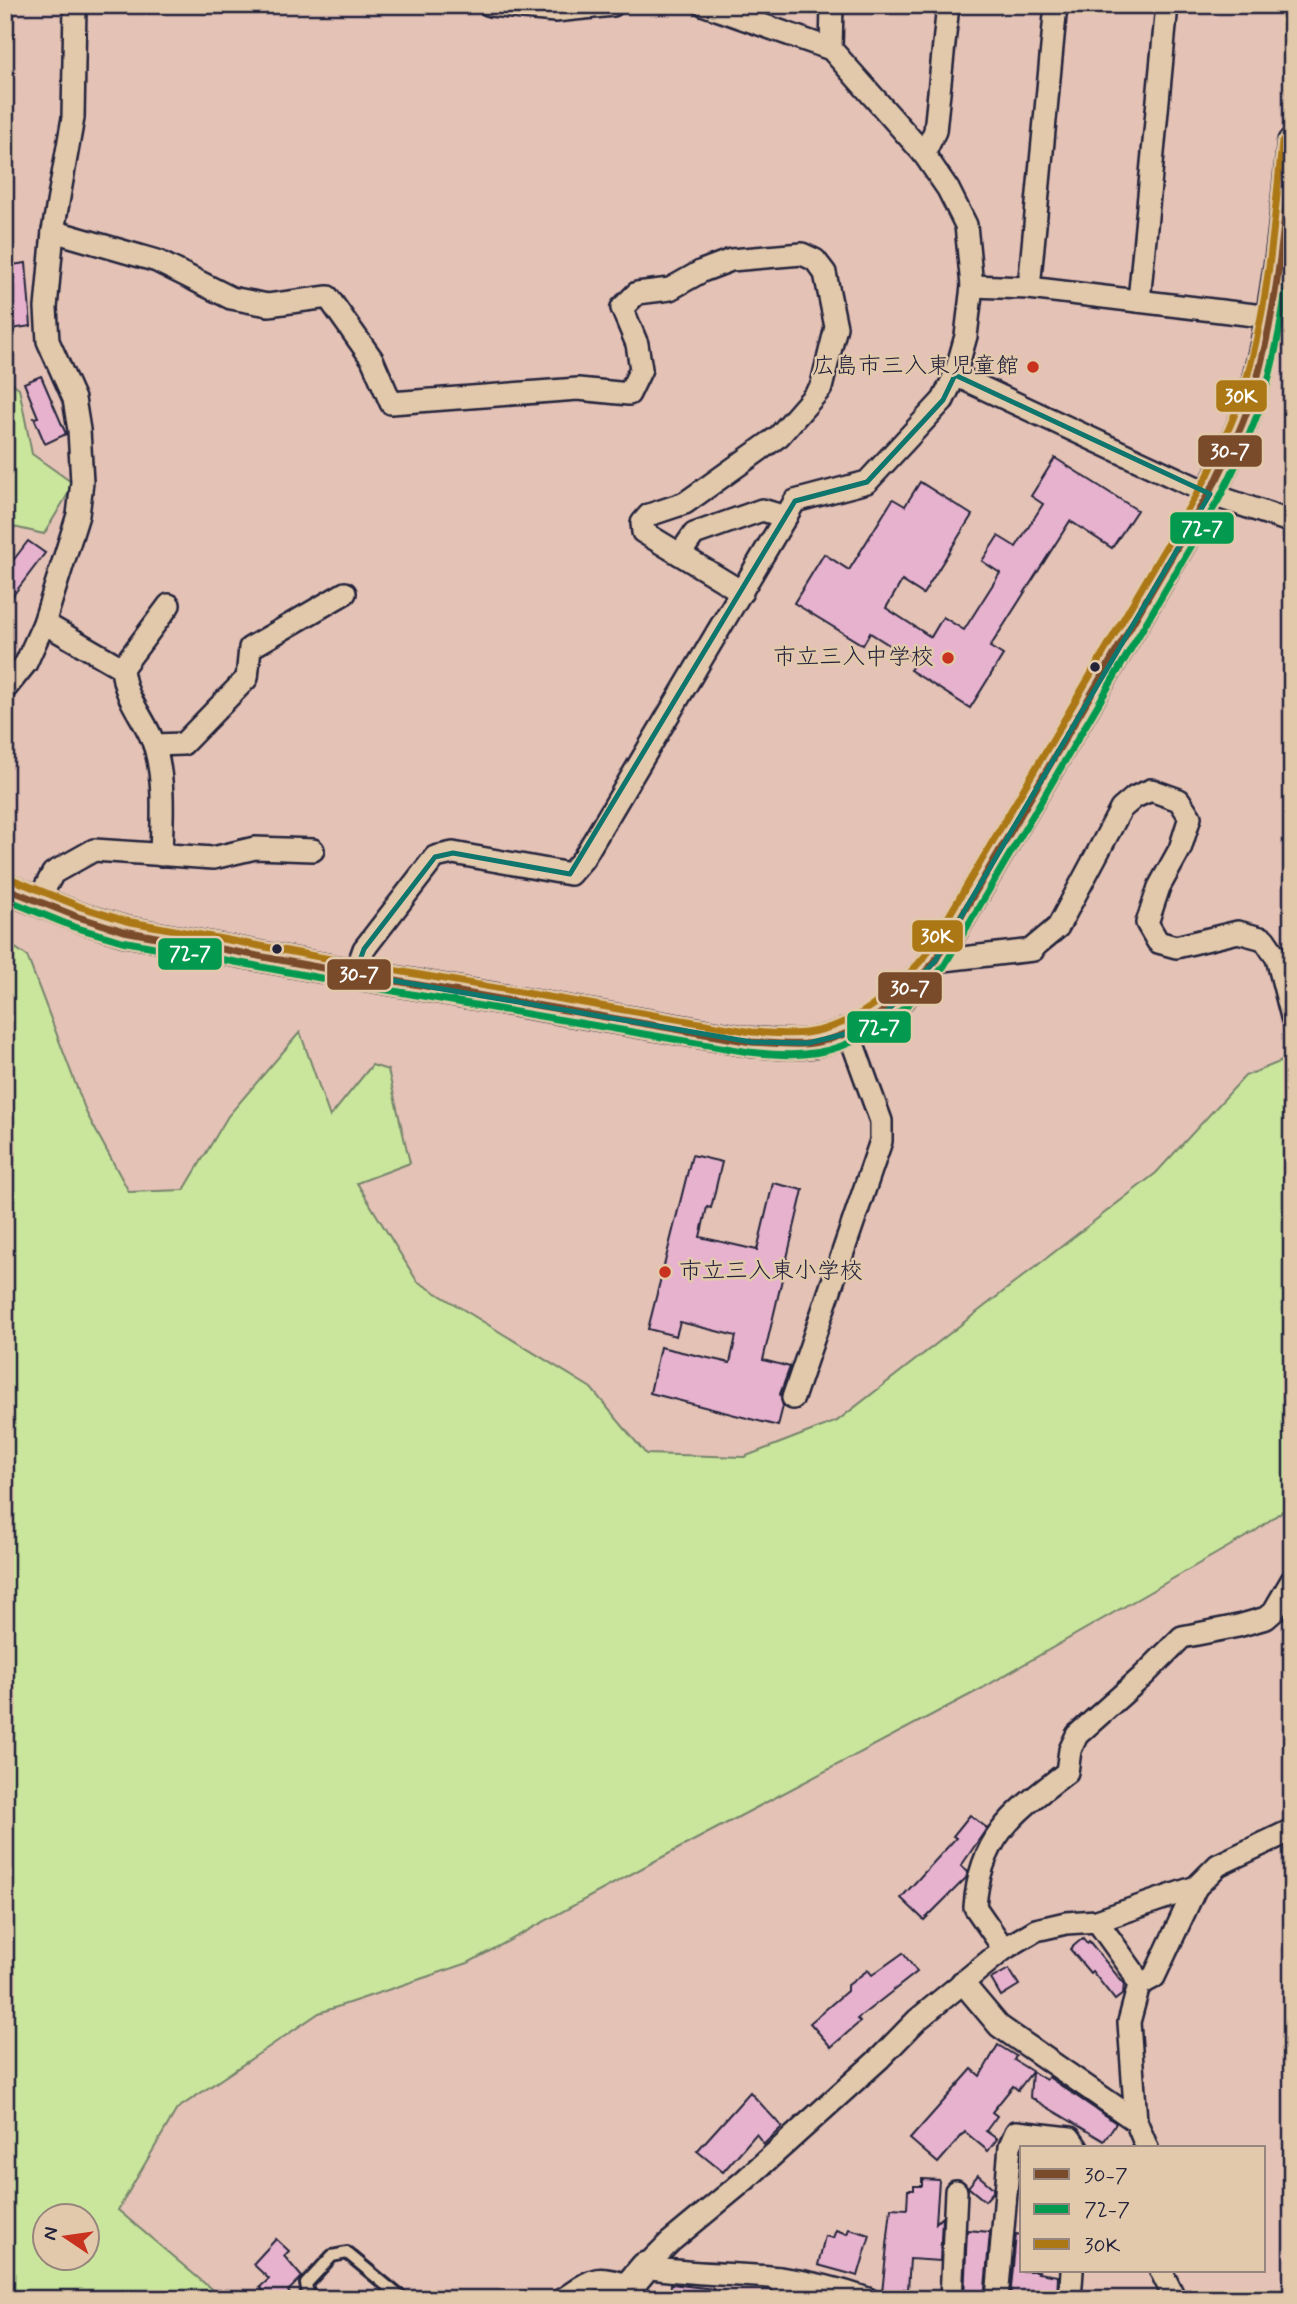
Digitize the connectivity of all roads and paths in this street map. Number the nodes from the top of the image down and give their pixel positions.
1 (75, 5) edge
2 (490, 5) edge
3 (613, 5) edge
4 (705, 5) edge
5 (811, 5) edge
6 (948, 5) edge
7 (1056, 5) edge
8 (1167, 5) edge
9 (832, 9) edge
10 (831, 49) junction
11 (1291, 152) edge
12 (924, 154) junction
13 (53, 231) junction
14 (972, 286) junction
15 (1029, 288) junction
16 (1139, 301) junction
17 (1271, 317) junction
18 (955, 375) junction
19 (1210, 494) junction
20 (786, 517) junction
21 (1292, 522) edge
22 (680, 554) junction
23 (742, 592) junction
24 (345, 593) dead end
25 (169, 605) dead end
26 (44, 623) junction
27 (122, 668) junction
28 (5, 689) edge
29 (154, 745) junction
30 (313, 850) dead end
31 (161, 855) junction
32 (5, 888) edge
33 (38, 901) junction
34 (935, 961) junction
35 (355, 974) junction
36 (1292, 1017) edge
37 (849, 1033) junction
38 (793, 1398) dead end
39 (1292, 1580) edge
40 (1292, 1830) edge
41 (1195, 1887) junction
42 (1097, 1921) junction
43 (1004, 1948) junction
44 (962, 1982) junction
45 (1139, 1985) junction
46 (1136, 2121) junction
47 (1076, 2146) edge
48 (1146, 2146) edge
49 (956, 2191) dead end
50 (1072, 2272) edge
51 (1162, 2272) edge
52 (779, 2278) junction
53 (631, 2284) edge
54 (309, 2299) edge
55 (403, 2299) edge
56 (563, 2299) edge
57 (788, 2299) edge
58 (868, 2299) edge
59 (951, 2299) edge
60 (997, 2299) edge
61 (1070, 2299) edge
62 (1175, 2299) edge

1 - 13 street
2 - 3 street
4 - 10 street
5 - 9 street
6 - 12 street
7 - 15 street
8 - 16 street
9 - 10 street
10 - 12 street
11 - 17 street
12 - 14 street
13 - 22 street
13 - 26 street
14 - 15 street
14 - 18 street
15 - 16 street
16 - 17 street
17 - 19 street
18 - 19 street
18 - 20 street
19 - 21 street
19 - 34 street
20 - 22 street
20 - 23 street
22 - 23 street
23 - 35 street
24 - 29 street
25 - 27 street
26 - 27 street
26 - 28 street
27 - 29 street
29 - 31 street
30 - 31 street
31 - 33 street
32 - 33 street
33 - 35 street
34 - 36 street
34 - 37 street
35 - 37 street
37 - 38 street
39 - 43 street
40 - 41 street
41 - 42 street
41 - 45 street
42 - 43 street
42 - 45 street
43 - 44 street
44 - 46 street
44 - 53 street
45 - 46 street
46 - 48 street
47 - 60 street
49 - 59 street
50 - 61 street
51 - 62 street
52 - 53 street
52 - 57 street
52 - 58 street
53 - 56 street
54 - 55 lane

